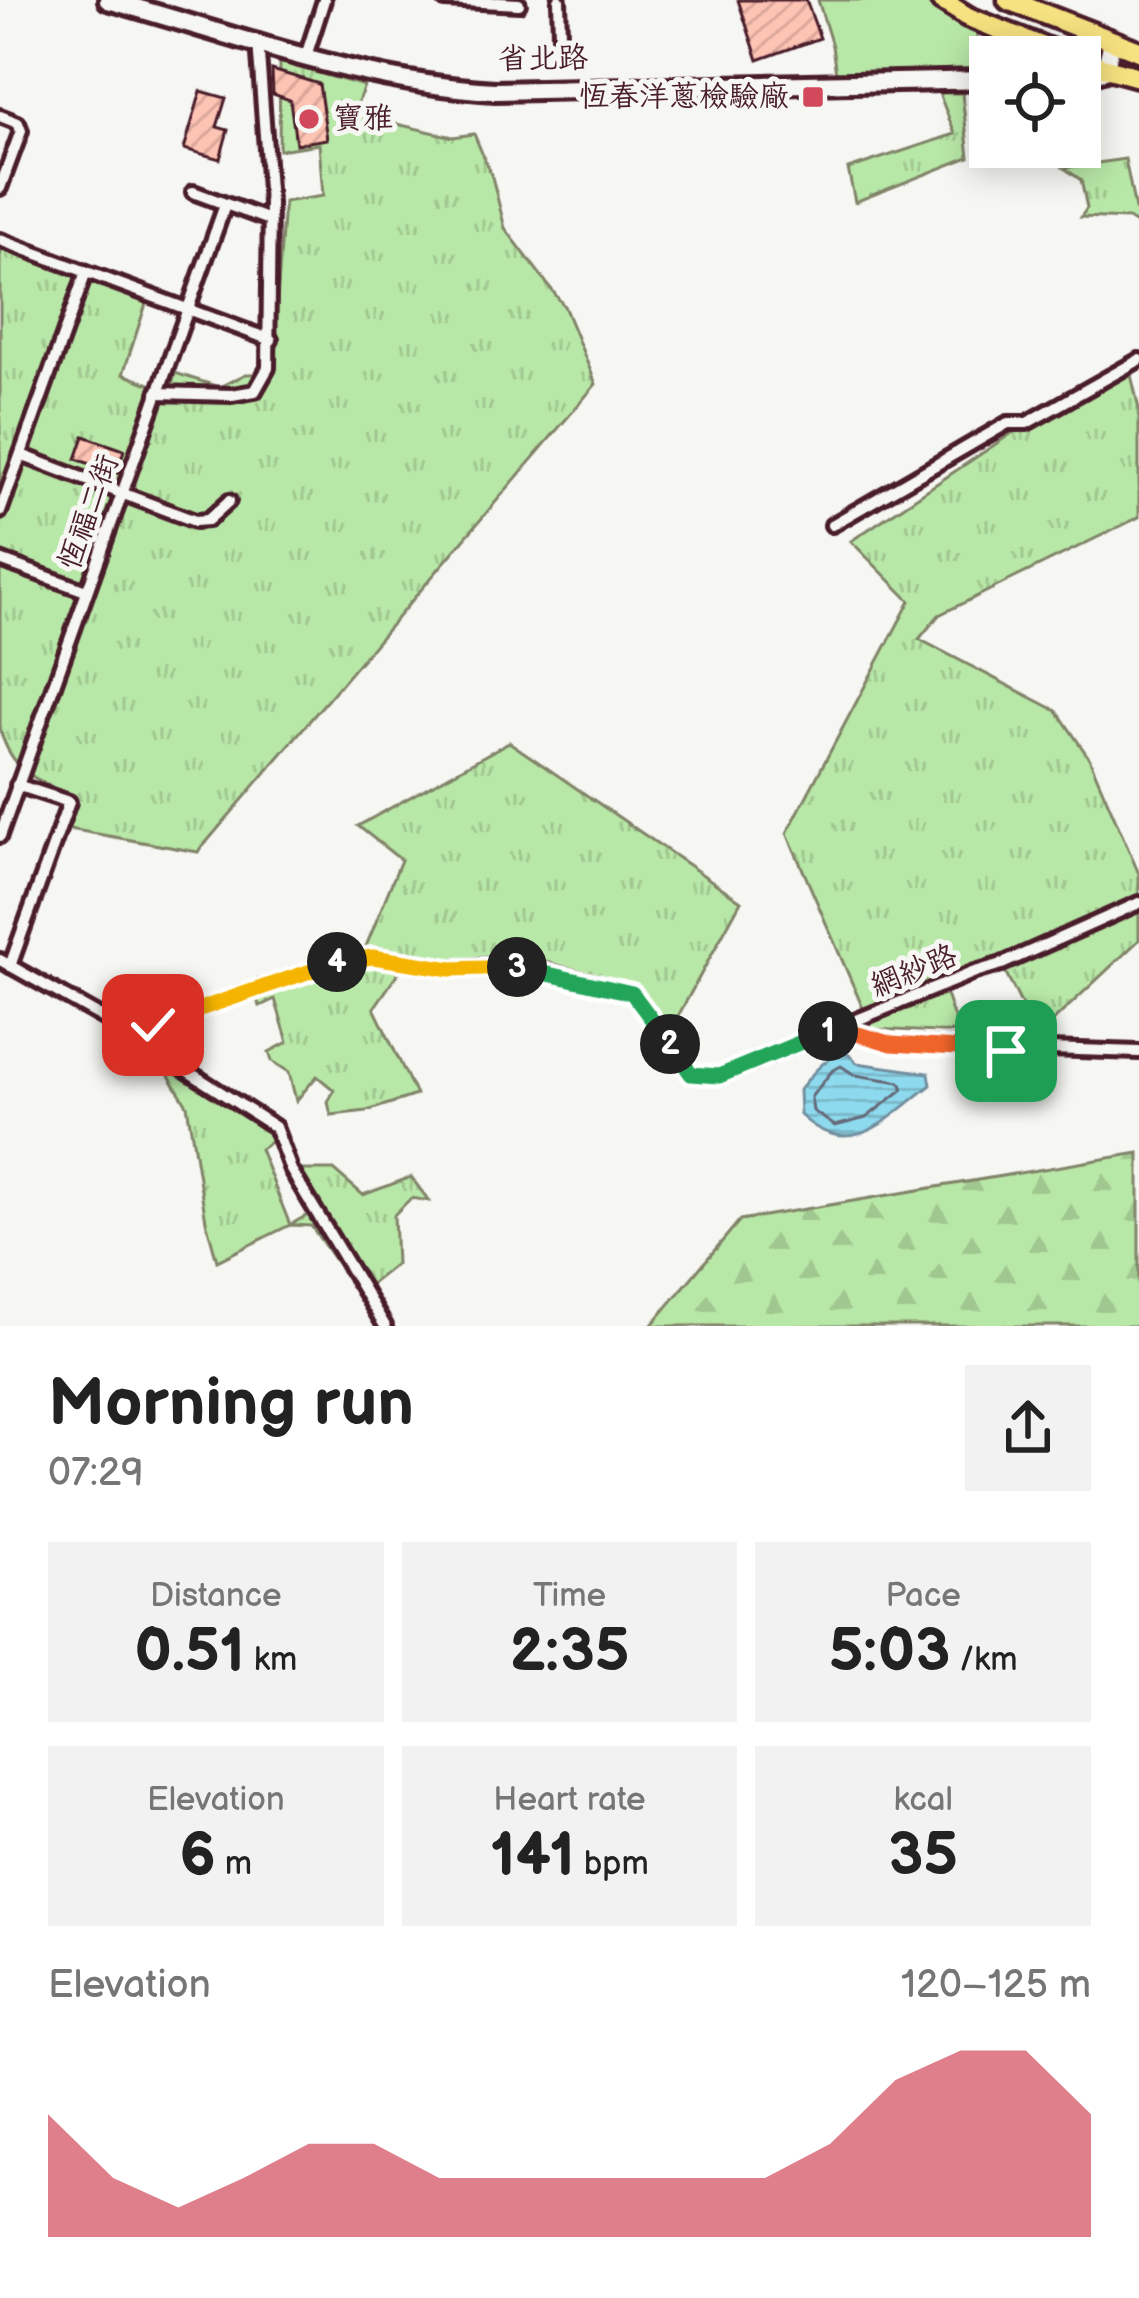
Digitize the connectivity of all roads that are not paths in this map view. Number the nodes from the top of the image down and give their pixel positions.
1 (108, 0) edge
2 (323, 0) edge
3 (445, 0) edge
4 (559, 0) edge
5 (941, 0) edge
6 (1008, 0) edge
7 (519, 4) dead end
8 (1005, 32) junction
9 (560, 35) dead end
10 (1009, 36) edge
11 (1015, 36) edge
12 (258, 41) junction
13 (1112, 42) junction
14 (1139, 51) edge
15 (306, 56) junction
16 (1101, 69) edge
17 (1105, 71) junction
18 (1101, 72) edge
19 (1139, 77) edge
20 (969, 80) edge
21 (0, 116) edge
22 (0, 188) edge
23 (193, 192) dead end
24 (225, 205) junction
25 (269, 220) junction
26 (0, 240) edge
27 (86, 272) junction
28 (187, 308) junction
29 (272, 340) junction
30 (1139, 360) edge
31 (157, 393) junction
32 (20, 455) junction
33 (122, 494) junction
34 (229, 501) dead end
35 (0, 512) edge
36 (832, 525) dead end
37 (0, 560) edge
38 (86, 591) junction
39 (17, 785) junction
40 (0, 836) edge
41 (1139, 903) edge
42 (5, 963) edge
43 (113, 1024) junction
44 (838, 1028) junction
45 (1139, 1052) edge
46 (385, 1326) edge

1 - 12 main road, 省北路
2 - 15 street
3 - 7 street
4 - 9 street
5 - 8 main road
6 - 13 main road
8 - 10 main road
8 - 11 main road
12 - 15 main road, 省北路
12 - 25 street
13 - 14 main road
13 - 17 main road
15 - 20 main road, 省北路
16 - 17 main road
17 - 18 main road
17 - 19 main road
21 - 22 street
23 - 24 street
24 - 25 street
24 - 28 street, 恆福二街
25 - 29 street
26 - 27 street
27 - 28 street
27 - 32 street
28 - 29 street
28 - 31 street, 恆福二街
29 - 31 street
30 - 36 street
31 - 33 street, 恆福二街
32 - 33 street
32 - 35 street
33 - 34 street
33 - 38 street, 恆福二街
37 - 38 street
38 - 39 street, 恆福二街
39 - 40 street, 恆福二街
39 - 42 street
41 - 44 street, 網紗路
42 - 43 street
43 - 44 street, 網紗路
43 - 46 street
44 - 45 street

